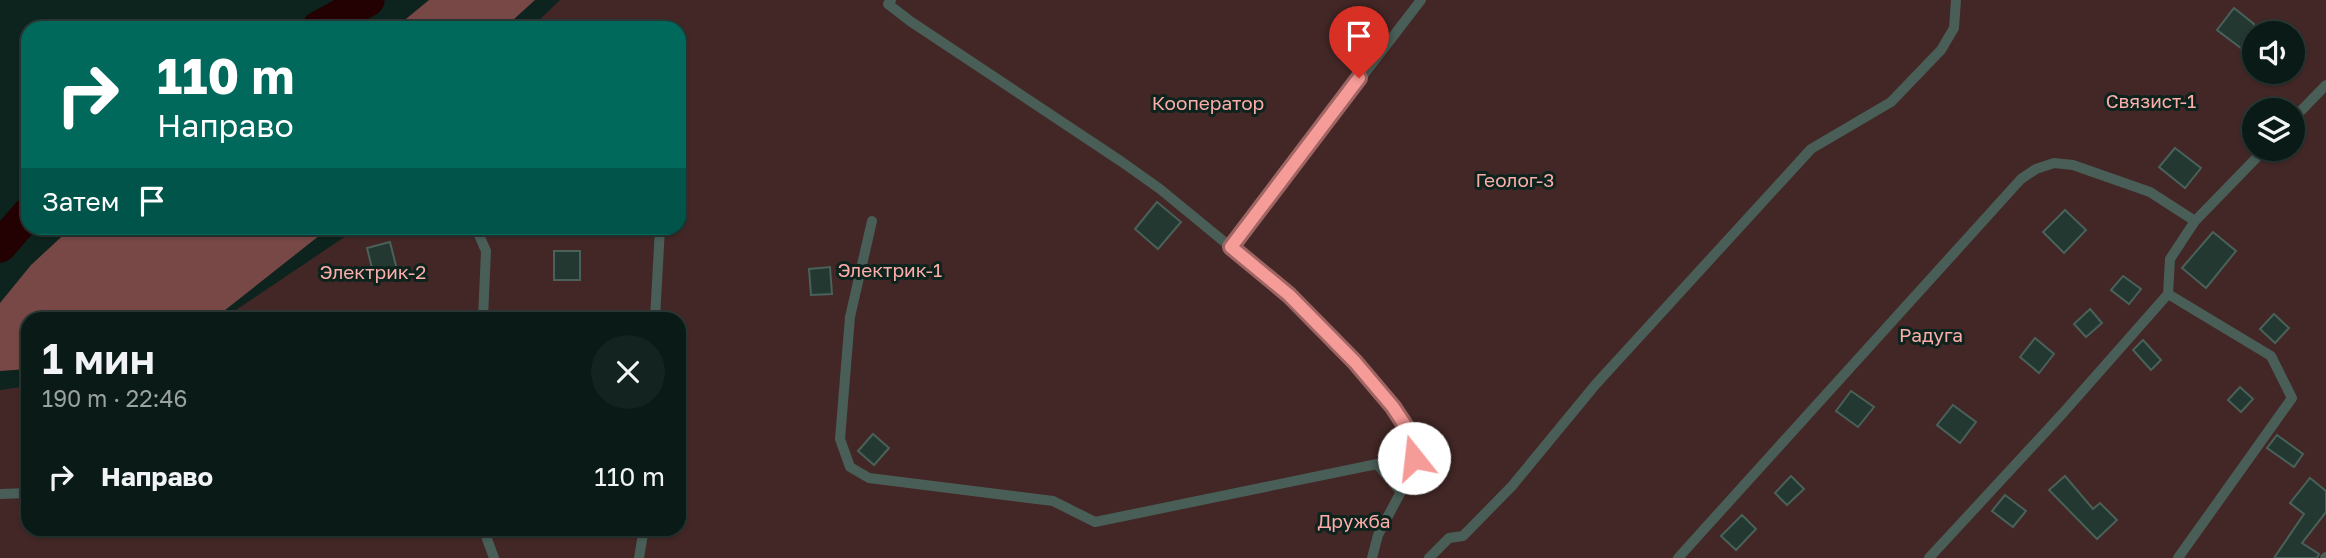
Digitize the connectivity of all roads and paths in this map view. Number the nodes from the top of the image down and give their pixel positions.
1 (891, 0) edge
2 (1422, 0) edge
3 (1956, 0) edge
4 (2326, 85) edge
5 (2305, 107) edge
6 (2253, 161) edge
7 (872, 221) dead end
8 (2195, 221) junction
9 (479, 235) edge
10 (660, 235) edge
11 (1231, 247) junction
12 (2168, 294) junction
13 (483, 312) edge
14 (655, 312) edge
15 (1401, 492) junction
16 (21, 493) edge
17 (0, 494) edge
18 (486, 536) edge
19 (643, 536) edge
20 (494, 558) edge
21 (639, 558) edge
22 (1371, 558) edge
23 (1429, 558) edge
24 (1678, 558) edge
25 (1929, 558) edge
26 (2178, 558) edge

1 - 11 lane
2 - 11 lane
3 - 23 lane
4 - 5 lane
6 - 8 lane
7 - 15 lane
8 - 12 lane
8 - 24 lane
9 - 13 lane
10 - 14 lane
11 - 15 lane
12 - 25 lane
12 - 26 lane
15 - 22 lane
16 - 17 lane
18 - 20 lane
19 - 21 lane

